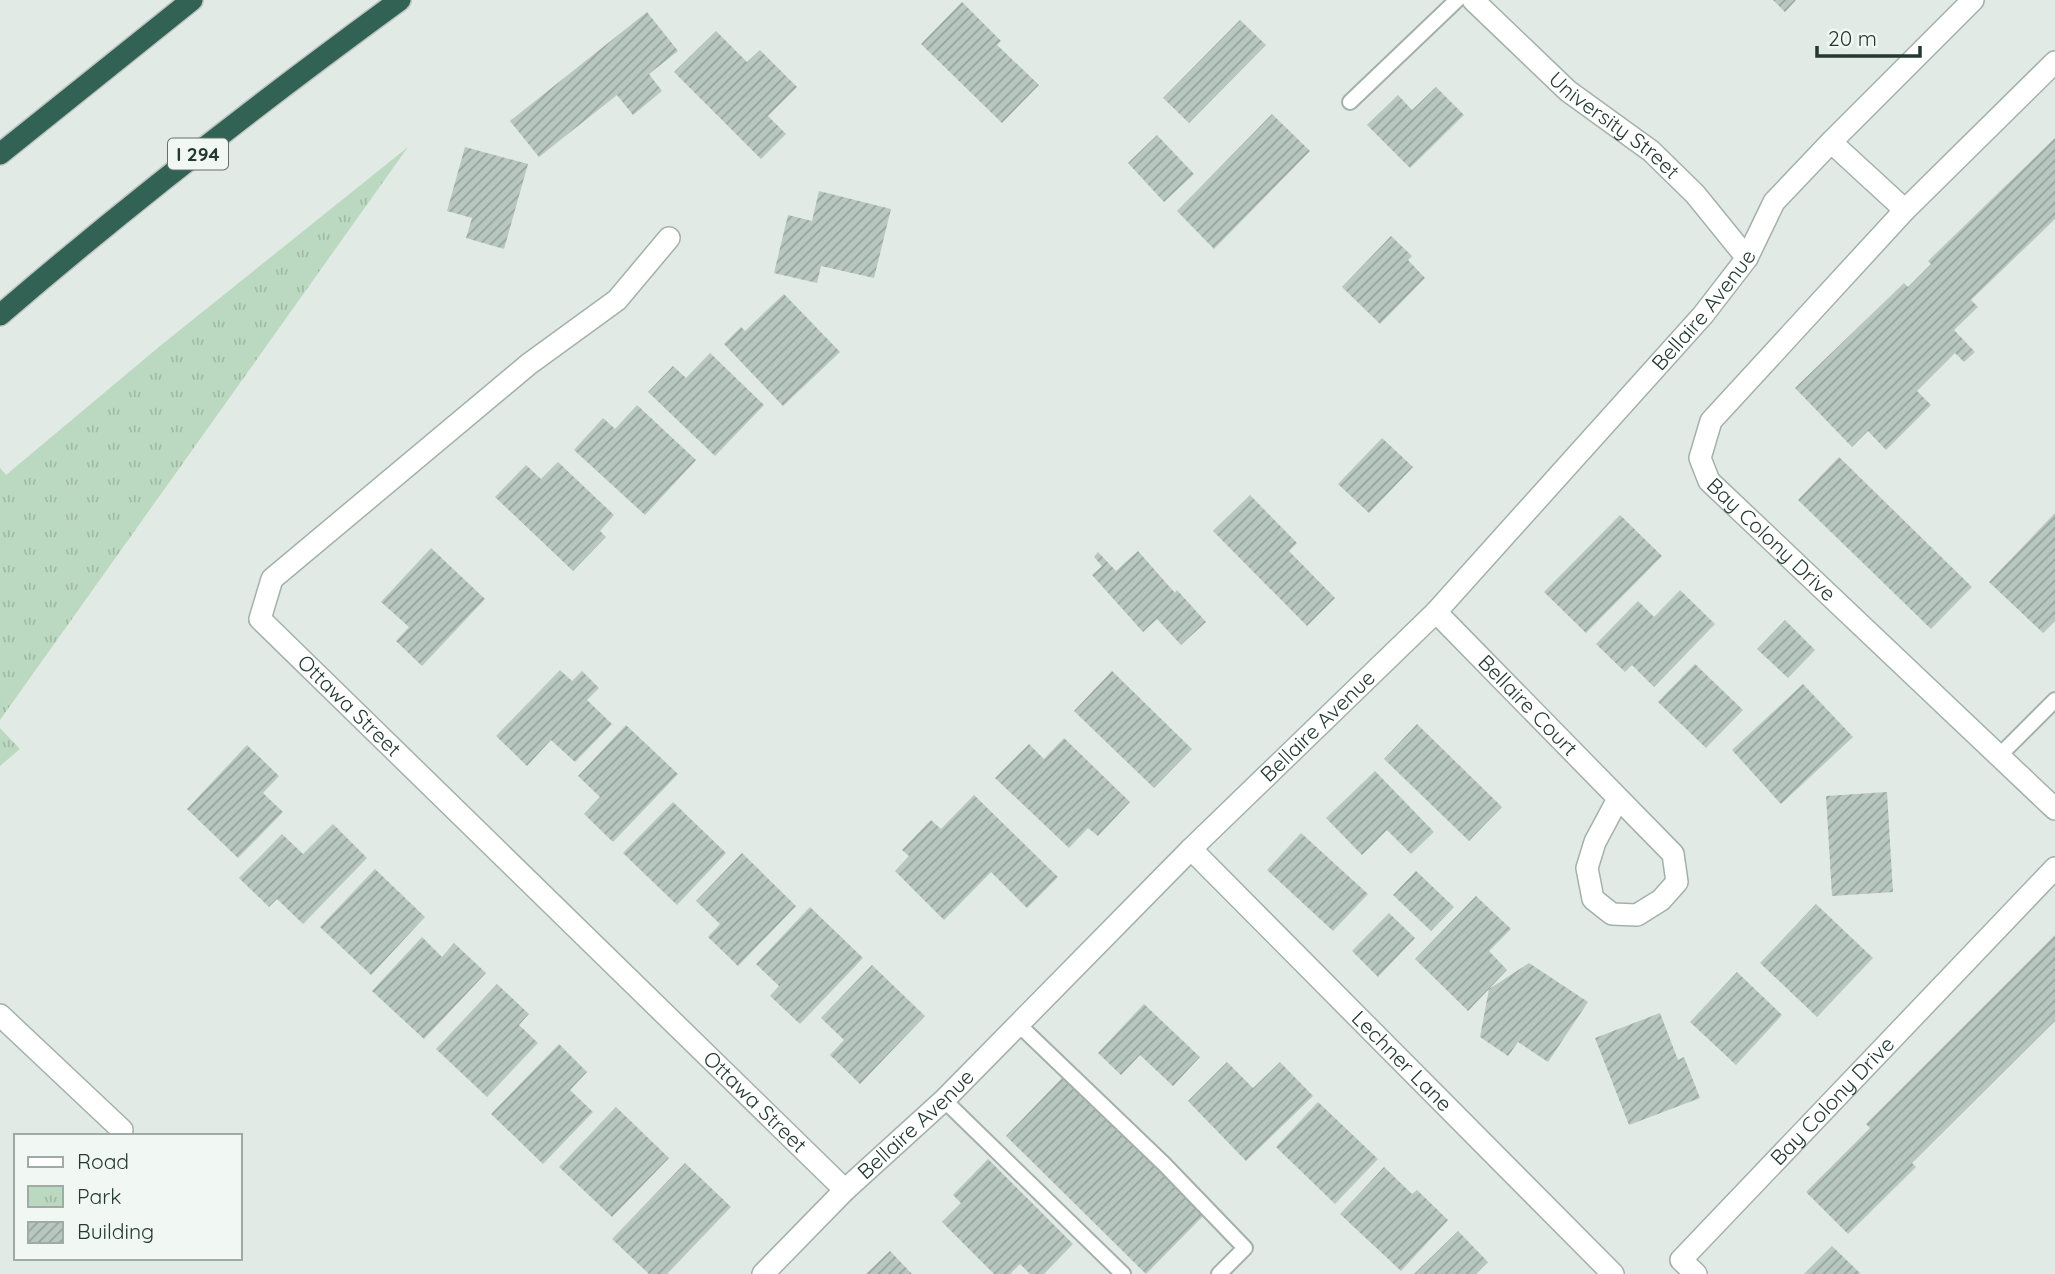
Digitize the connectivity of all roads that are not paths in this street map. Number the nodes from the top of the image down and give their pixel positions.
1 (192, 0) edge
2 (400, 0) edge
3 (1457, 0) edge
4 (1473, 0) edge
5 (1973, 0) edge
6 (2055, 62) edge
7 (1350, 102) dead end
8 (1831, 142) junction
9 (0, 155) edge
10 (1905, 210) junction
11 (670, 238) dead end
12 (1747, 258) junction
13 (0, 315) edge
14 (1436, 612) junction
15 (2055, 700) edge
16 (2000, 755) junction
17 (1619, 799) junction
18 (2055, 809) edge
19 (1191, 849) junction
20 (2055, 868) edge
21 (0, 1014) edge
22 (1018, 1024) junction
23 (944, 1100) junction
24 (122, 1130) dead end
25 (845, 1190) junction
26 (763, 1274) edge
27 (1123, 1274) edge
28 (1219, 1274) edge
29 (1614, 1274) edge
30 (1696, 1274) edge

1 - 9 highway
2 - 13 highway, I 294
3 - 7 lane
4 - 12 street, University Street
5 - 8 street
6 - 10 street, Bay Colony Drive
8 - 10 street
8 - 12 street, Bellaire Avenue
10 - 16 street, Bay Colony Drive
11 - 25 street, Ottawa Street
12 - 14 street, Bellaire Avenue
14 - 17 street, Bellaire Court
14 - 19 street, Bellaire Avenue
15 - 16 lane
16 - 18 street, Bay Colony Drive
17 - 17 street, Bellaire Court
19 - 22 street, Bellaire Avenue
19 - 29 street, Lechner Lane
20 - 30 street, Bay Colony Drive
21 - 24 street
22 - 23 street, Bellaire Avenue
22 - 28 lane
23 - 25 street, Bellaire Avenue
23 - 27 lane
25 - 26 street, Bellaire Avenue

